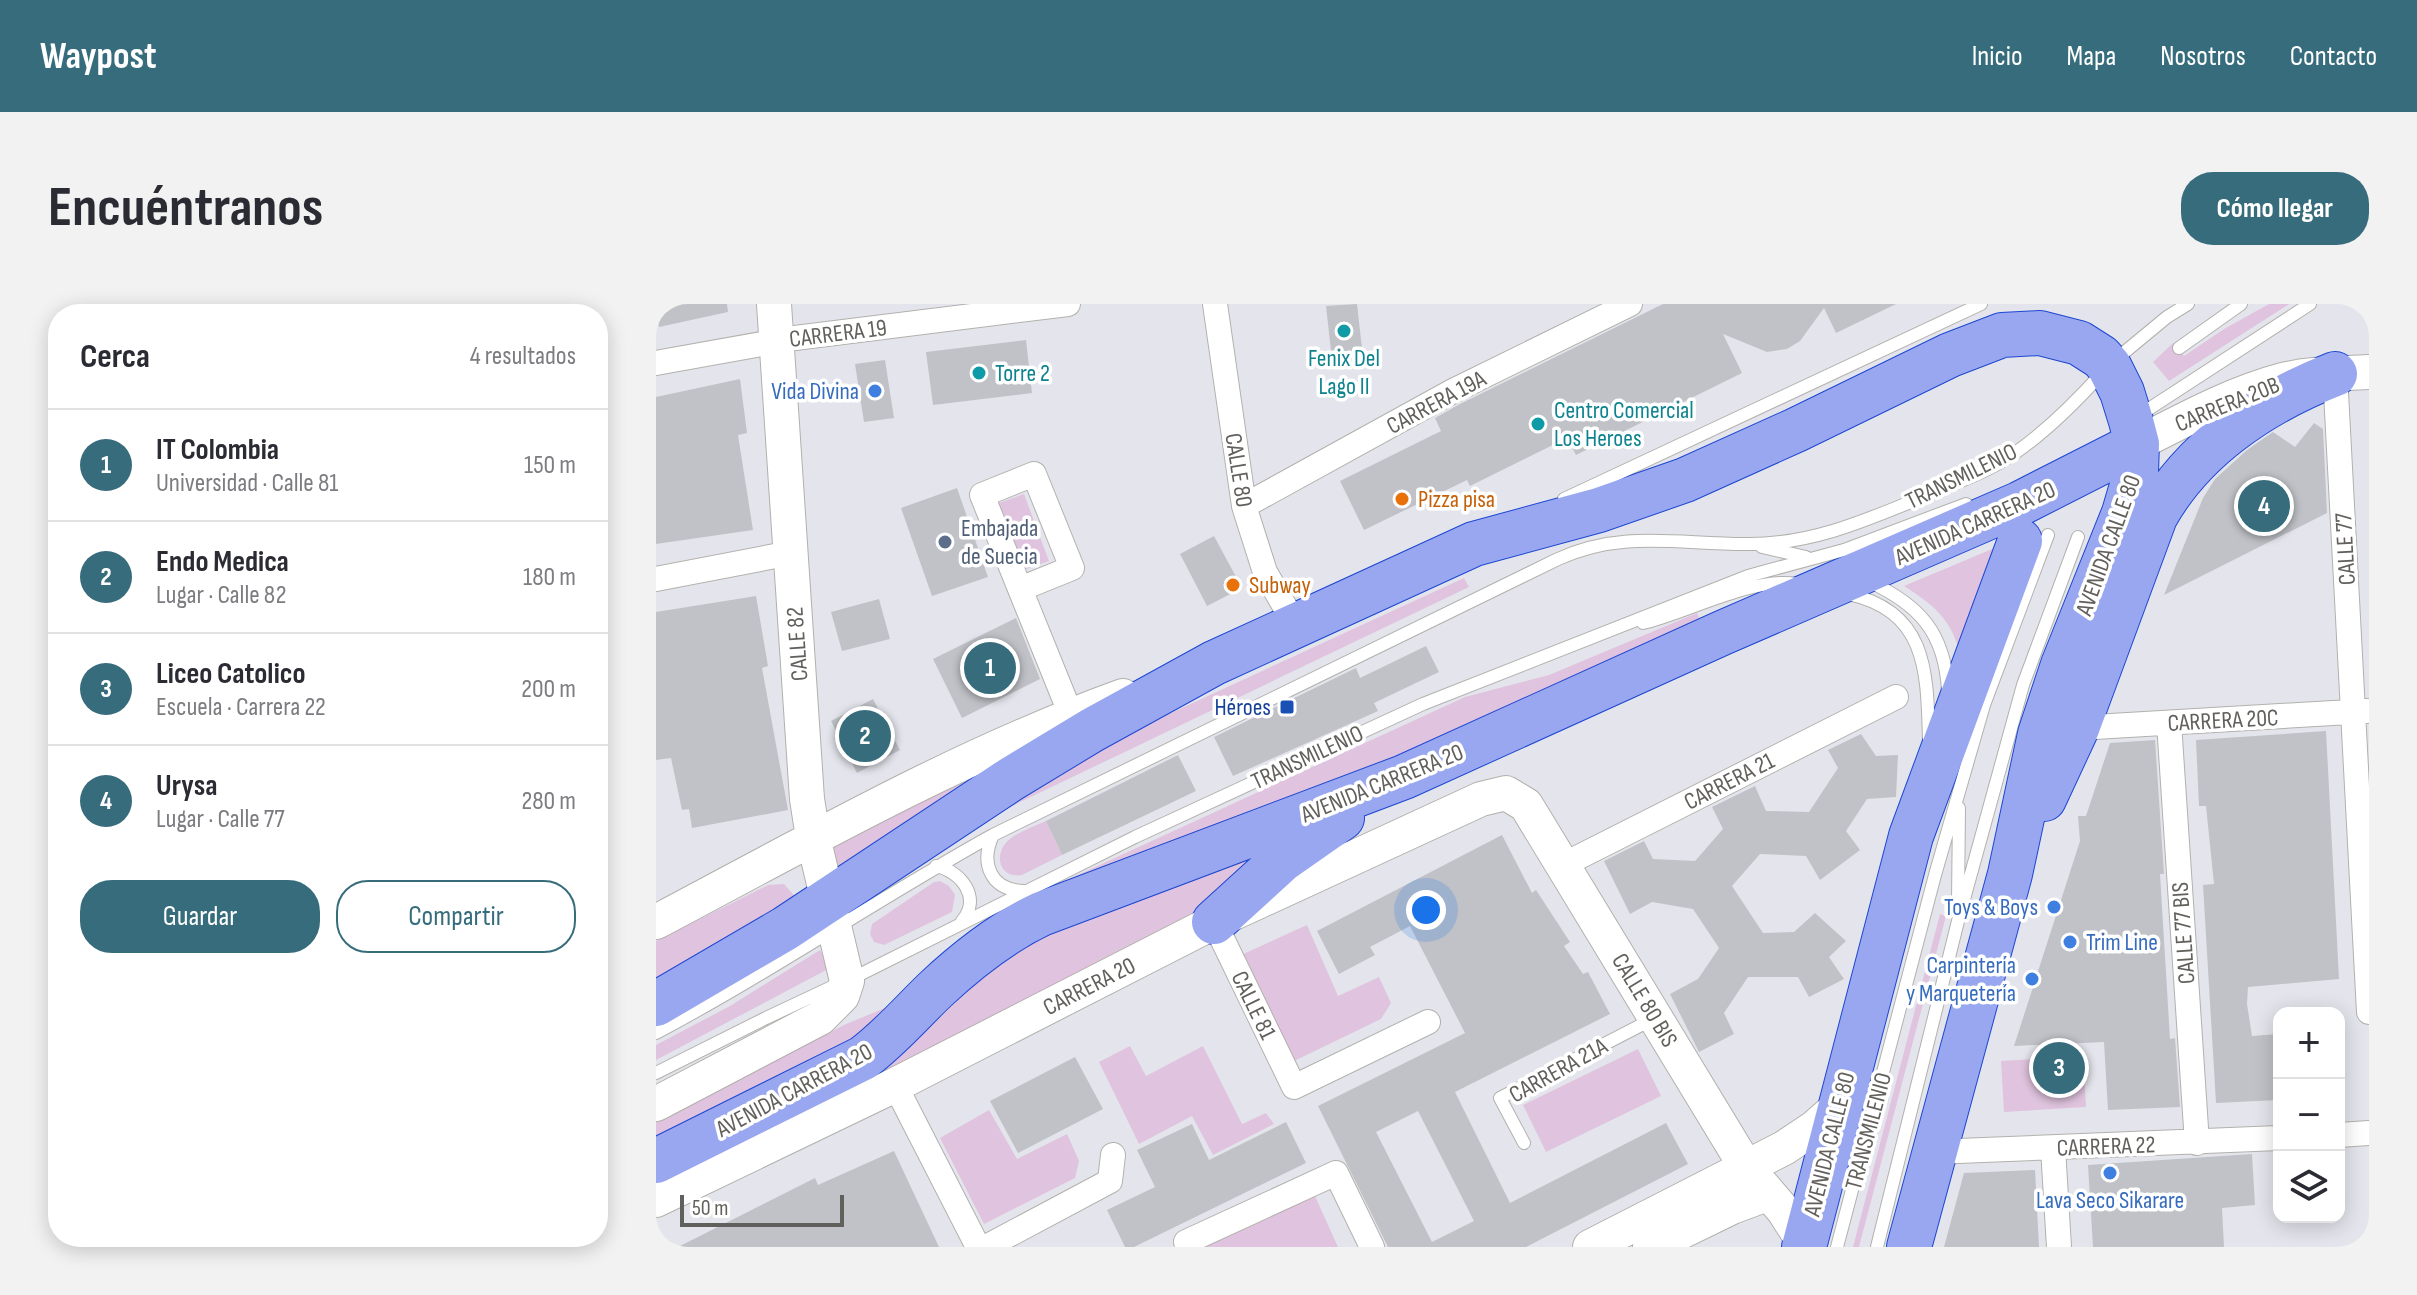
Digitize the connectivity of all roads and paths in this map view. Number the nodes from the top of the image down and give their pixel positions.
1 (774, 304) edge
2 (1068, 304) edge
3 (1215, 304) edge
4 (1630, 304) edge
5 (1981, 304) edge
6 (2171, 304) edge
7 (2188, 304) edge
8 (2241, 304) edge
9 (2310, 304) edge
10 (2156, 318) dead end
11 (777, 341) junction
12 (2179, 348) dead end
13 (656, 363) edge
14 (2109, 366) junction
15 (2352, 373) edge
16 (2130, 430) junction
17 (1982, 498) dead end
18 (1553, 505) dead end
19 (1244, 506) junction
20 (1539, 512) dead end
21 (2078, 537) dead end
22 (2034, 538) joint
23 (1474, 544) junction
24 (1750, 545) junction
25 (791, 553) junction
26 (1832, 574) junction
27 (656, 579) edge
28 (1020, 589) junction
29 (1296, 626) junction
30 (1594, 635) junction
31 (1214, 663) junction
32 (1896, 697) dead end
33 (2361, 712) edge
34 (1071, 715) junction
35 (2169, 723) junction
36 (1950, 725) junction
37 (2077, 728) junction
38 (1404, 777) junction
39 (1940, 797) junction
40 (1526, 805) joint
41 (1932, 830) dead end
42 (993, 835) junction
43 (813, 837) junction
44 (1563, 865) junction
45 (936, 866) junction
46 (2010, 874) junction
47 (1935, 875) junction
48 (1024, 891) junction
49 (831, 915) junction
50 (1958, 921) junction
51 (656, 922) edge
52 (1214, 922) junction
53 (960, 924) junction
54 (847, 981) junction
55 (656, 1004) edge
56 (2369, 1012) edge
57 (1656, 1017) junction
58 (1428, 1022) dead end
59 (656, 1033) edge
60 (656, 1073) edge
61 (895, 1085) junction
62 (656, 1104) edge
63 (1839, 1106) junction
64 (2369, 1133) edge
65 (2345, 1135) edge
66 (2273, 1138) edge
67 (1524, 1143) dead end
68 (2197, 1143) junction
69 (2053, 1148) junction
70 (1933, 1152) junction
71 (1113, 1155) dead end
72 (656, 1161) edge
73 (1756, 1180) junction
74 (656, 1200) edge
75 (1187, 1245) edge
76 (1655, 1246) edge
77 (1815, 1246) edge
78 (978, 1247) edge
79 (986, 1247) edge
80 (1372, 1247) edge
81 (1590, 1247) edge
82 (1877, 1247) edge
83 (1909, 1247) edge
84 (2059, 1247) edge

1 - 11 street, CALLE 82
2 - 11 street, CARRERA 19
3 - 19 street, CALLE 80
4 - 19 street, CARRERA 19A
5 - 18 lane
6 - 10 lane
7 - 14 lane, TRANSMILENIO
8 - 12 lane
9 - 16 lane
11 - 13 street, CARRERA 19
11 - 25 street, CALLE 82
14 - 16 highway, AVENIDA CALLE 80
14 - 23 highway
14 - 24 lane, TRANSMILENIO
15 - 16 street, CARRERA 20B
15 - 33 street, CALLE 77
15 - 37 highway
16 - 26 highway, AVENIDA CARRERA 20
16 - 46 highway, AVENIDA CALLE 80
17 - 26 lane, TRANSMILENIO
19 - 29 street, CALLE 80
20 - 23 lane
21 - 50 lane, TRANSMILENIO
22 - 36 highway, AVENIDA CALLE 80
22 - 39 lane, TRANSMILENIO
23 - 29 highway
24 - 26 lane, TRANSMILENIO
24 - 42 lane
25 - 27 street
25 - 43 street, CALLE 82
26 - 30 lane, TRANSMILENIO
26 - 30 lane, TRANSMILENIO
26 - 36 lane, TRANSMILENIO
26 - 38 highway, AVENIDA CARRERA 20
26 - 39 lane, TRANSMILENIO
28 - 28 street
28 - 34 street
29 - 31 highway
30 - 48 lane, TRANSMILENIO
31 - 34 street
31 - 49 highway
32 - 44 street, CARRERA 21
33 - 35 street, CARRERA 20C
33 - 56 street, CALLE 77
34 - 43 street
35 - 37 street, CARRERA 20C
35 - 68 street, CALLE 77 BIS
36 - 39 highway, AVENIDA CALLE 80
37 - 46 highway
38 - 52 highway
38 - 72 highway, AVENIDA CARRERA 20
39 - 47 lane, TRANSMILENIO
39 - 50 lane, TRANSMILENIO
39 - 63 highway, AVENIDA CALLE 80
40 - 44 street, CALLE 80 BIS
40 - 52 street, CARRERA 20
41 - 47 lane, TRANSMILENIO
42 - 45 lane
42 - 48 lane
43 - 49 street, CALLE 82
43 - 51 street
44 - 57 street, CALLE 80 BIS
45 - 49 lane
45 - 53 lane
46 - 70 highway, AVENIDA CALLE 80
47 - 77 lane, TRANSMILENIO
48 - 53 lane, TRANSMILENIO
49 - 54 street, CALLE 82
49 - 55 highway
49 - 59 lane
50 - 82 lane, TRANSMILENIO
52 - 58 street, CALLE 81
52 - 61 street, CARRERA 20
53 - 54 lane, TRANSMILENIO
54 - 60 lane, TRANSMILENIO
54 - 62 street, AVENIDA CARRERA 20
57 - 67 lane, CARRERA 21A
57 - 73 street, CALLE 80 BIS
61 - 74 street, CARRERA 20
61 - 78 street
63 - 73 street
63 - 77 highway, AVENIDA CALLE 80
64 - 65 street
66 - 68 street, CARRERA 22
68 - 69 street, CARRERA 22
69 - 70 street, CARRERA 22
69 - 84 street
70 - 83 highway, AVENIDA CALLE 80
71 - 79 street
73 - 76 street
73 - 77 street
73 - 81 street
75 - 80 street

